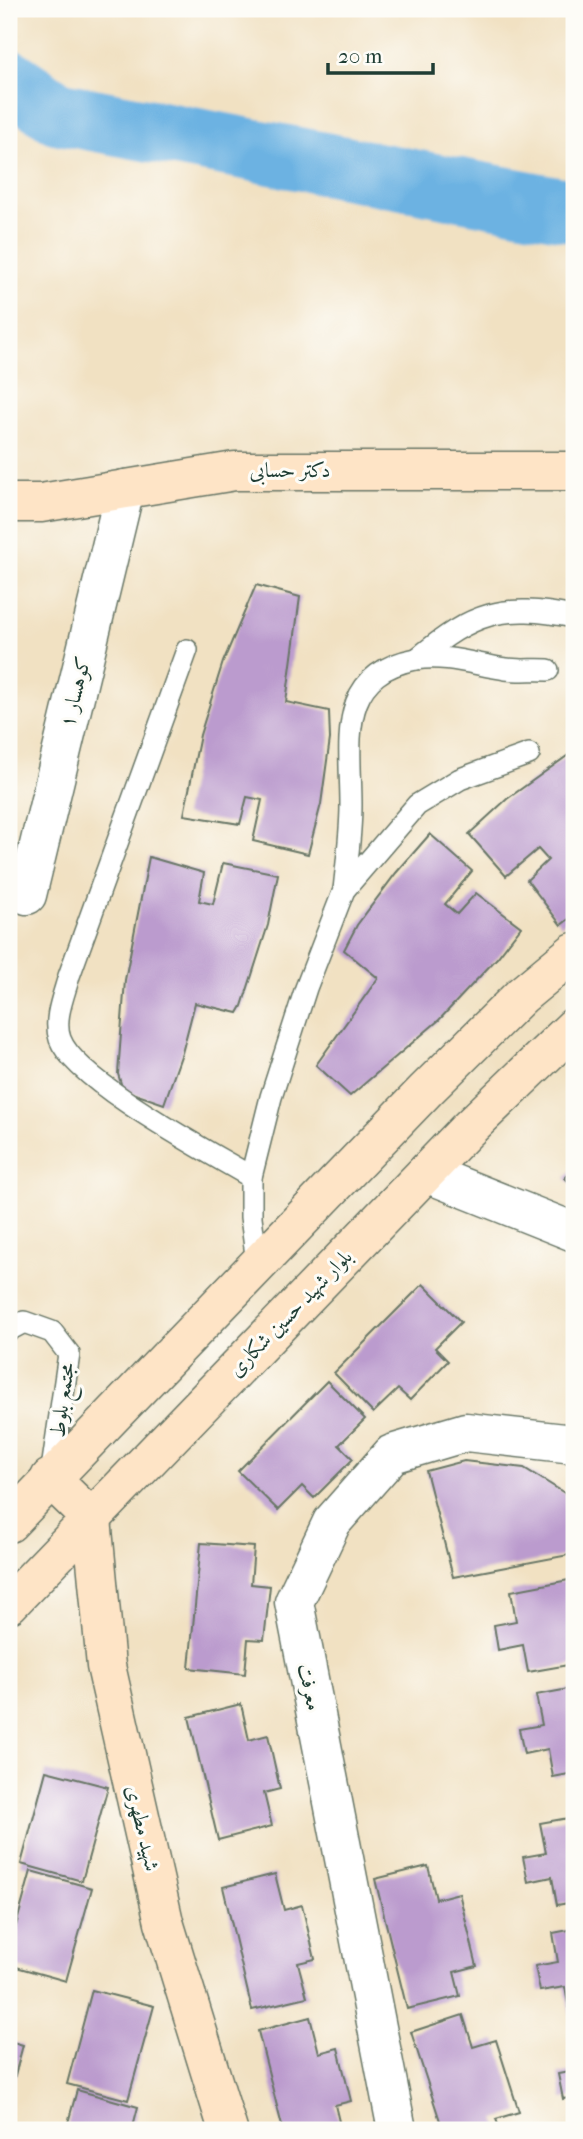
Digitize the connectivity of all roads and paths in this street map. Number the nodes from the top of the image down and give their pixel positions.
1 (574, 471) edge
2 (125, 489) junction
3 (9, 503) edge
4 (574, 617) edge
5 (187, 650) dead end
6 (417, 659) junction
7 (548, 670) dead end
8 (530, 754) dead end
9 (344, 890) junction
10 (27, 895) dead end
11 (574, 951) edge
12 (574, 1027) edge
13 (426, 1173) junction
14 (251, 1177) junction
15 (574, 1232) edge
16 (257, 1263) junction
17 (9, 1330) edge
18 (574, 1444) edge
19 (50, 1478) junction
20 (92, 1519) junction
21 (9, 1523) edge
22 (9, 1604) edge
23 (228, 2130) edge
24 (397, 2130) edge

1 - 2 main road, دکتر حسابی
2 - 3 main road, دکتر حسابی
2 - 10 street, کوهسار ۱
4 - 6 lane
5 - 14 lane
6 - 7 lane
6 - 9 lane
8 - 9 lane
9 - 14 lane
11 - 16 main road
12 - 13 main road, بلوار شهید حسین شکاری
13 - 15 street
13 - 20 main road, بلوار شهید حسین شکاری
14 - 16 lane
16 - 19 main road
17 - 19 lane, مجتمع بلوط
18 - 24 street, معرفت
19 - 20 main road
19 - 21 main road
20 - 22 main road, بلوار شهید حسین شکاری
20 - 23 main road, شهید مطهری

